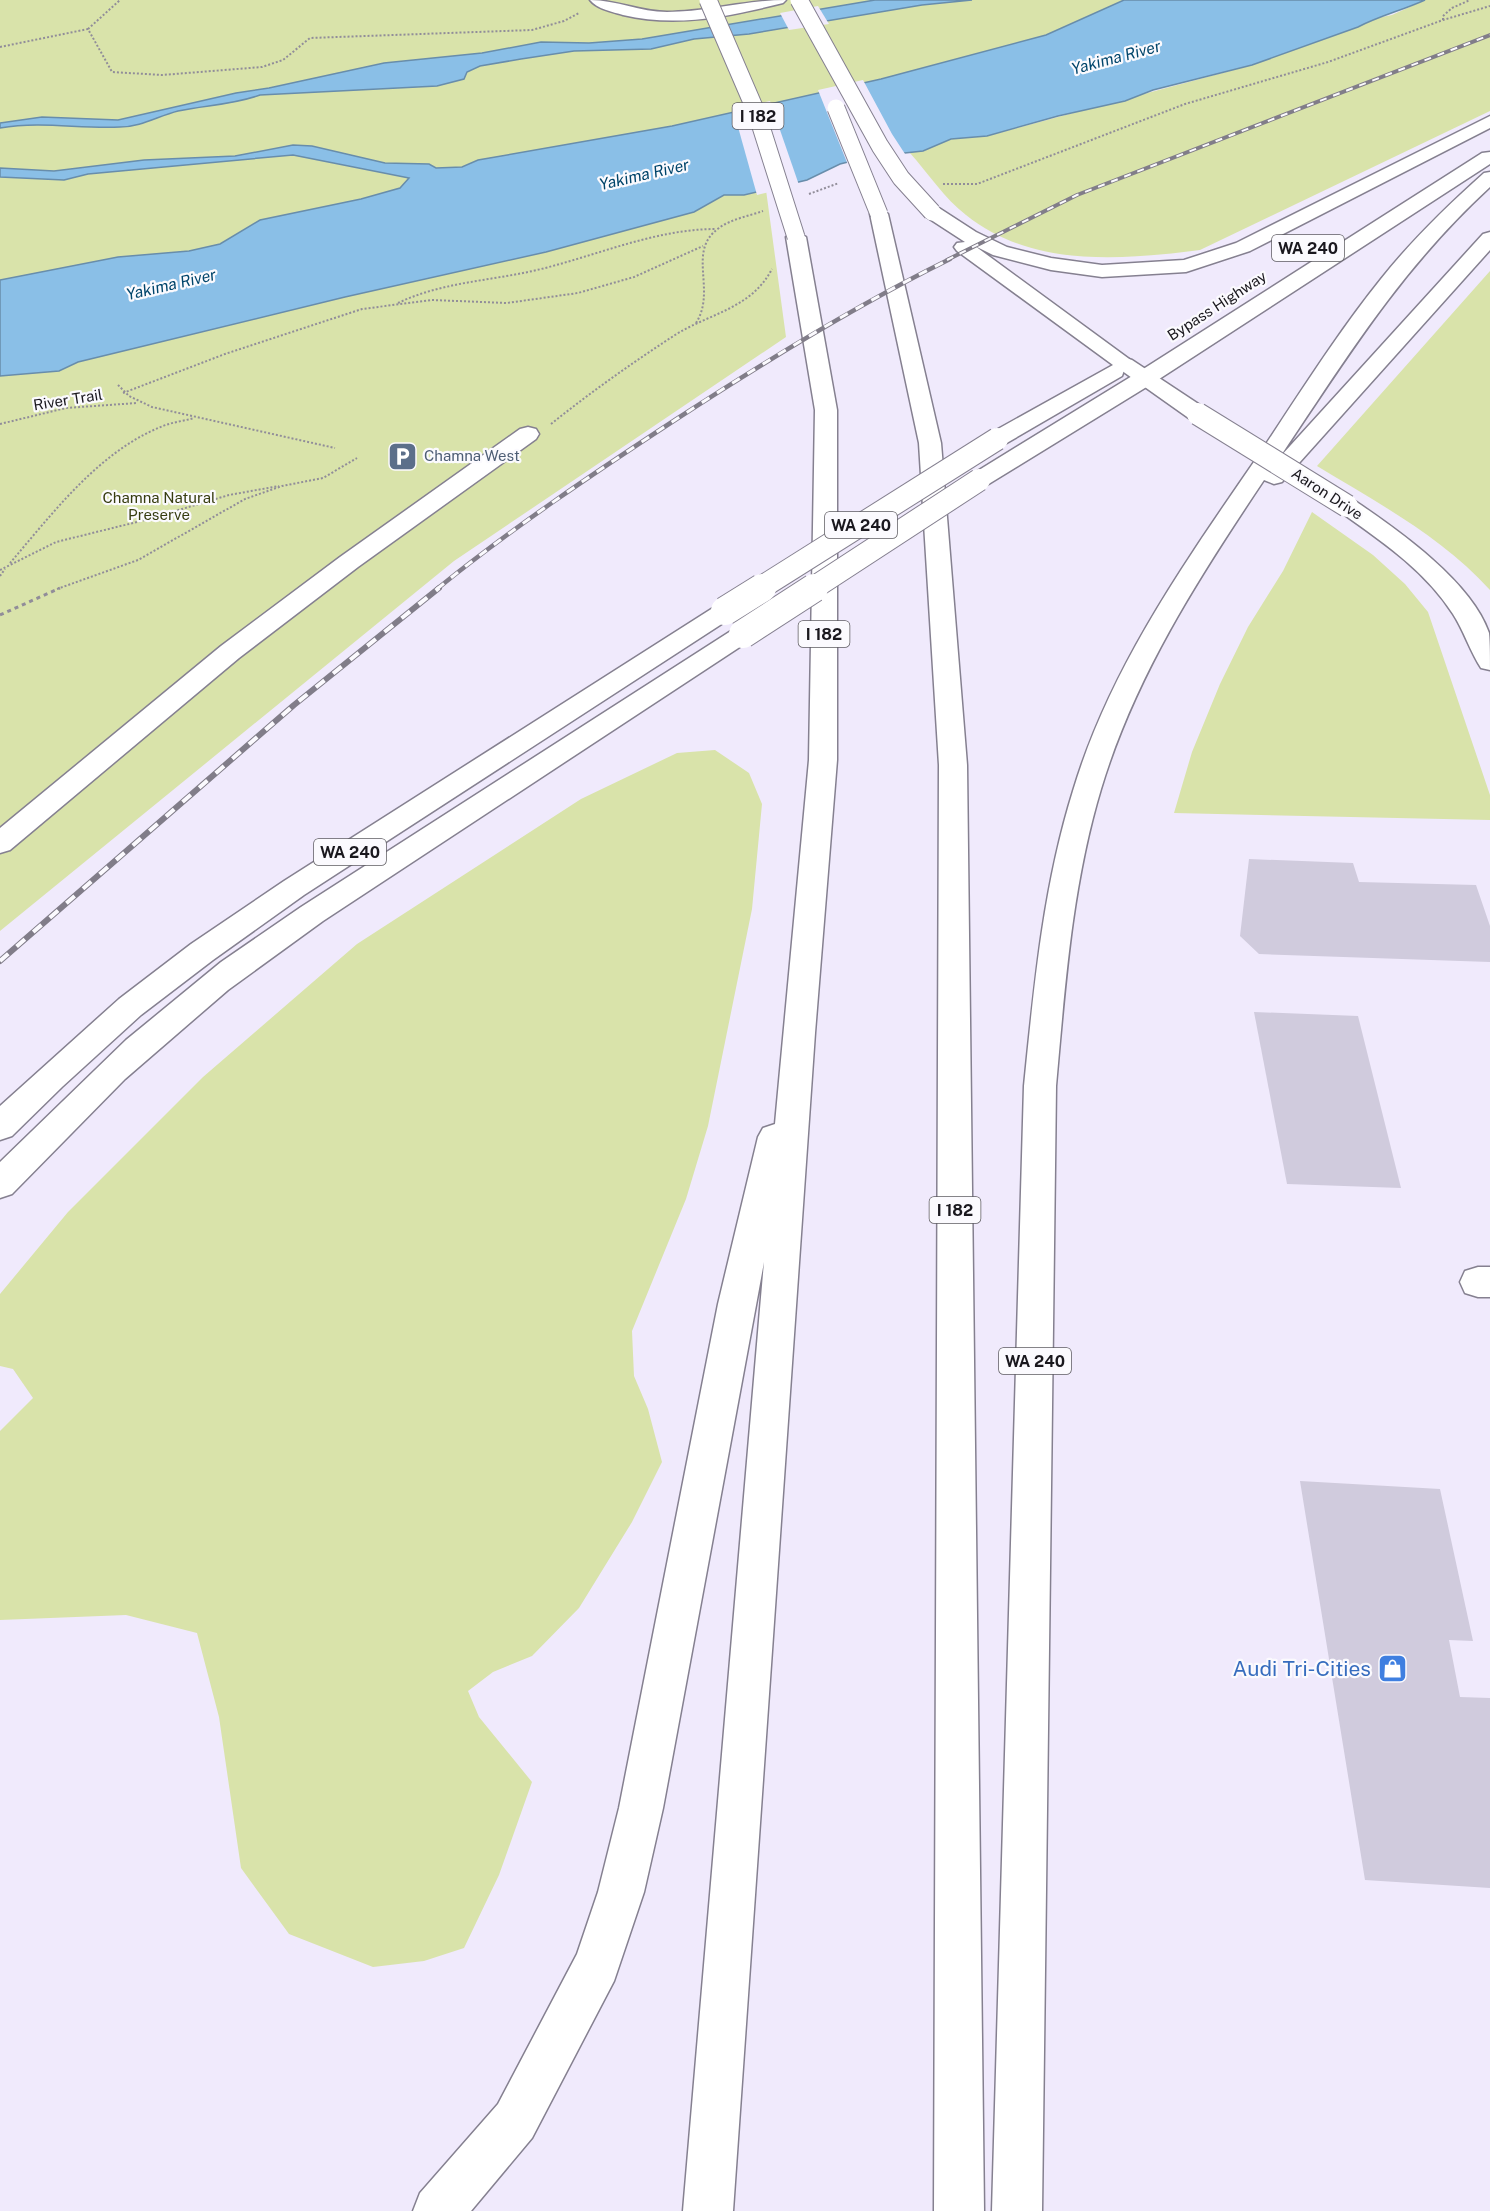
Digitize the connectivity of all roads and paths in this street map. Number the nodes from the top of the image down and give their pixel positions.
1 (120, 0) edge
2 (599, 0) edge
3 (708, 0) edge
4 (779, 0) edge
5 (799, 0) edge
6 (1470, 0) edge
7 (1490, 6) edge
8 (1443, 20) junction
9 (88, 29) junction
10 (0, 47) edge
11 (812, 59) dead end
12 (826, 88) dead end
13 (1490, 121) edge
14 (1490, 131) edge
15 (1490, 156) edge
16 (1490, 177) edge
17 (847, 180) dead end
18 (937, 182) dead end
19 (1400, 189) dead end
20 (805, 196) dead end
21 (764, 211) dead end
22 (932, 212) junction
23 (717, 229) junction
24 (1490, 238) edge
25 (704, 246) junction
26 (772, 263) dead end
27 (397, 304) junction
28 (696, 323) junction
29 (1134, 359) junction
30 (1145, 378) junction
31 (118, 384) dead end
32 (123, 393) junction
33 (141, 403) junction
34 (194, 418) junction
35 (0, 424) edge
36 (528, 434) joint
37 (334, 448) dead end
38 (357, 458) dead end
39 (282, 486) junction
40 (1209, 545) junction
41 (6, 568) junction
42 (0, 570) edge
43 (0, 576) edge
44 (0, 615) edge
45 (1490, 662) edge
46 (0, 843) edge
47 (799, 1033) junction
48 (0, 1127) edge
49 (0, 1184) edge
50 (438, 2211) edge
51 (708, 2211) edge
52 (959, 2211) edge
53 (1017, 2211) edge

1 - 9 path
2 - 4 main road
2 - 9 path
3 - 47 main road, I 182, bridge
4 - 11 main road
5 - 22 main road, Aaron Drive, bridge
6 - 8 path
7 - 8 path
8 - 18 path
9 - 10 path
12 - 52 main road, I 182, bridge
13 - 22 main road
14 - 19 main road
15 - 30 main road, Bypass Highway
16 - 40 main road, WA 240
17 - 20 path
21 - 23 path
22 - 29 main road, Aaron Drive
23 - 25 path
23 - 27 path
24 - 40 main road
25 - 27 path
25 - 28 path
26 - 28 path
27 - 32 path
28 - 36 path
29 - 30 main road, Aaron Drive
29 - 48 main road, WA 240, bridge
30 - 45 main road, Aaron Drive, bridge
30 - 49 main road, Bypass Highway, bridge
31 - 32 path
32 - 33 path
33 - 34 path
33 - 35 path, River Trail
34 - 37 path
34 - 41 path
36 - 46 main road
38 - 39 path
39 - 41 path
39 - 44 path
40 - 53 main road, WA 240
41 - 42 path
41 - 43 path
47 - 50 main road
47 - 51 main road, I 182

